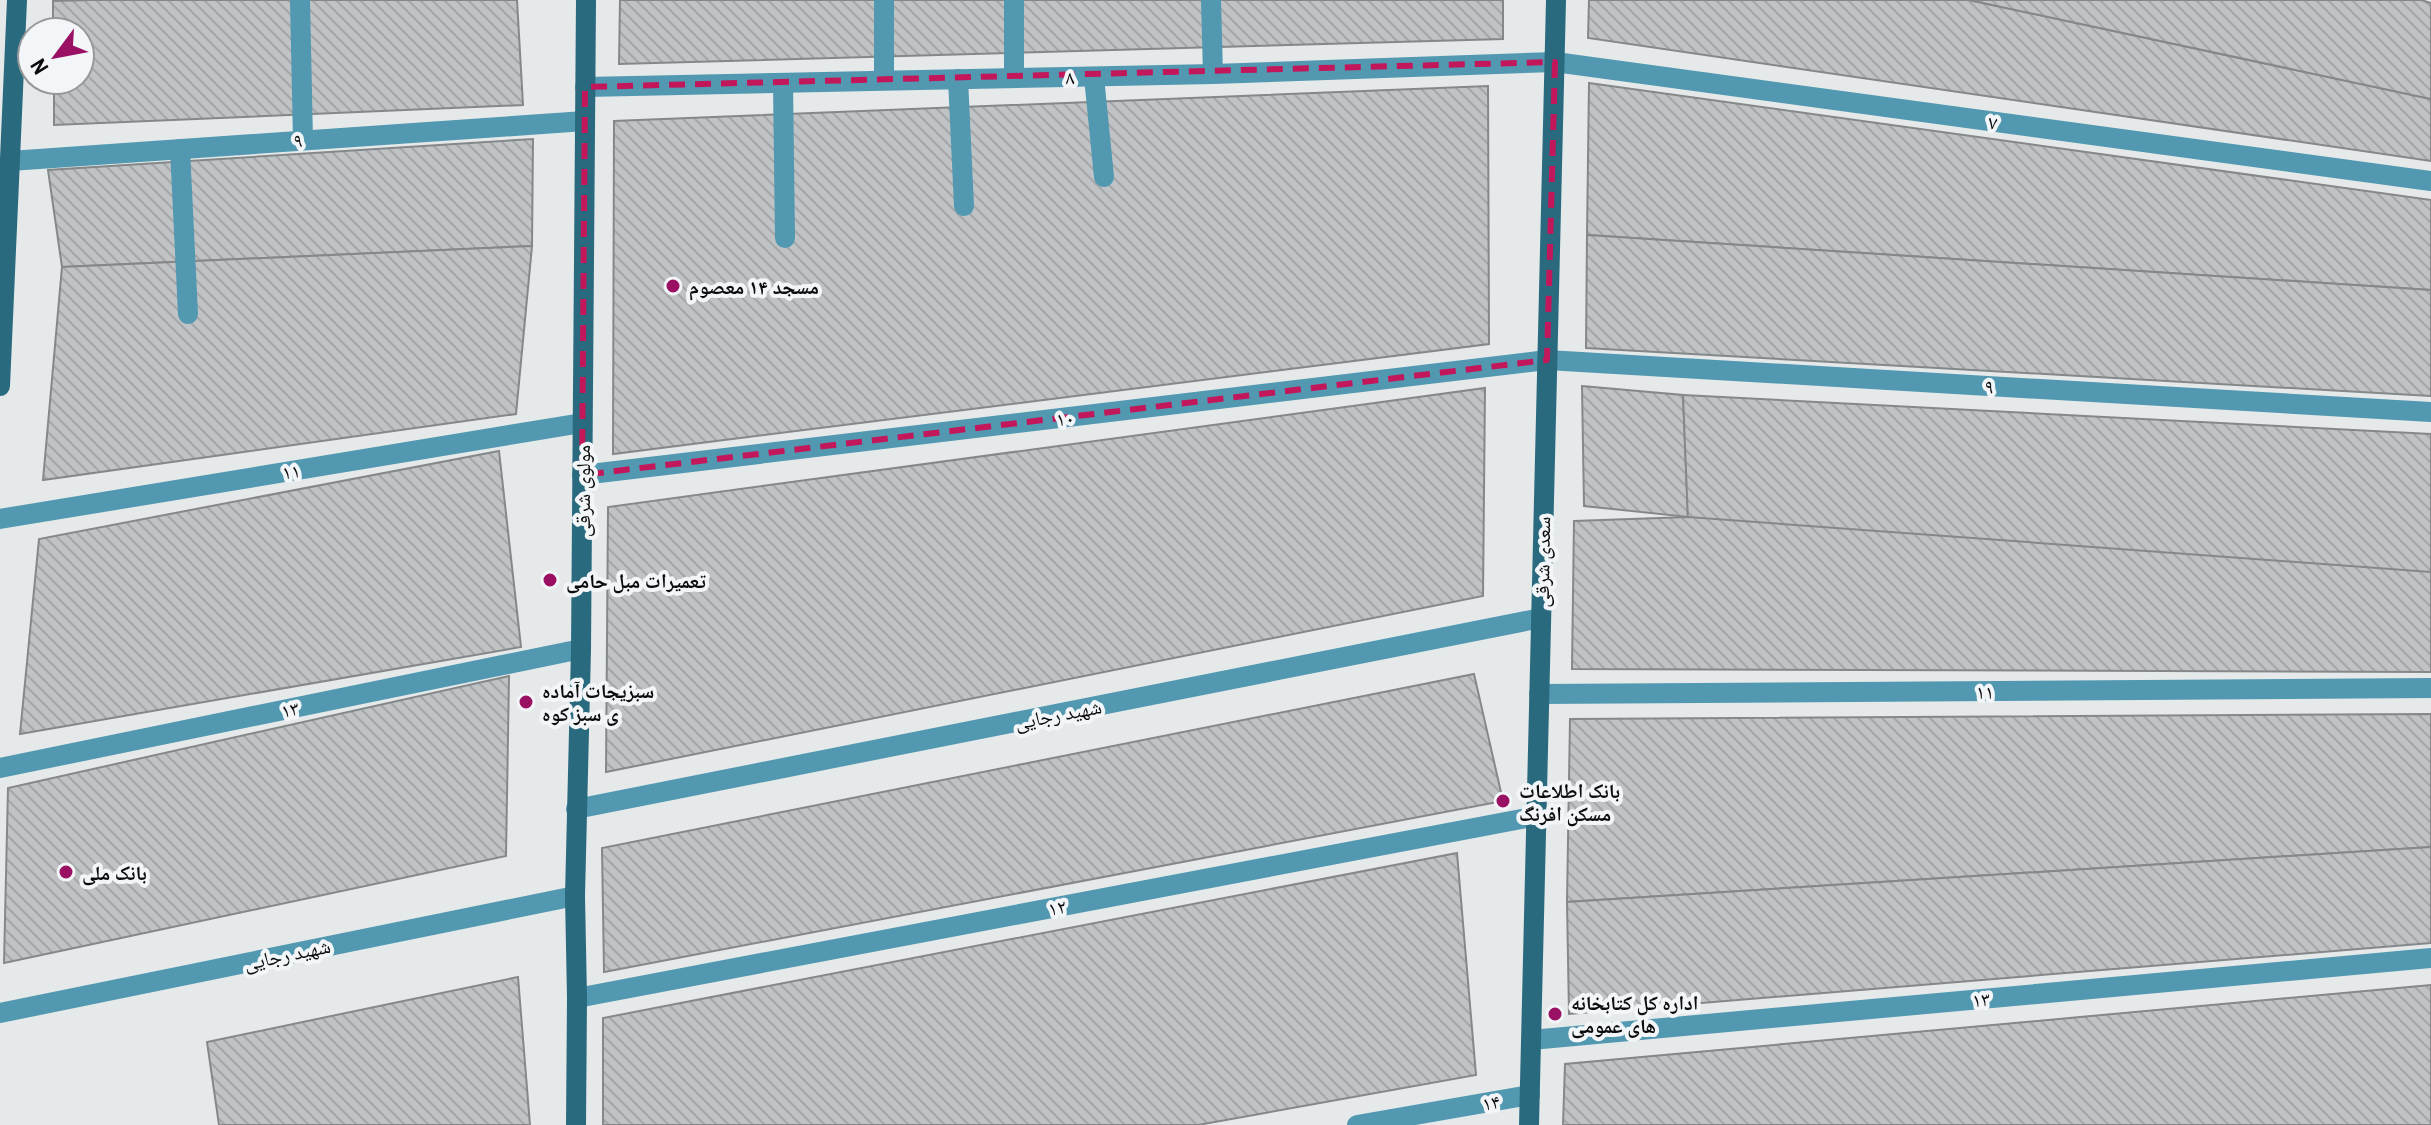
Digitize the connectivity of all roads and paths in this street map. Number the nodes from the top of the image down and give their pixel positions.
1 (17, 0) edge
2 (300, 0) edge
3 (586, 0) edge
4 (884, 0) edge
5 (1014, 0) edge
6 (1211, 0) edge
7 (1556, 0) edge
8 (1555, 62) junction
9 (1213, 74) junction
10 (1094, 77) junction
11 (1014, 78) junction
12 (958, 79) junction
13 (884, 80) junction
14 (783, 83) junction
15 (585, 87) junction
16 (585, 121) junction
17 (303, 140) junction
18 (180, 149) junction
19 (10, 161) junction
20 (1104, 177) dead end
21 (2431, 181) edge
22 (964, 206) dead end
23 (785, 238) dead end
24 (188, 314) dead end
25 (1547, 360) junction
26 (0, 386) edge
27 (2431, 412) edge
28 (582, 423) junction
29 (582, 475) junction
30 (0, 519) edge
31 (1541, 618) junction
32 (581, 649) junction
33 (2431, 688) edge
34 (1539, 694) junction
35 (0, 768) edge
36 (576, 809) junction
37 (1537, 816) junction
38 (575, 896) junction
39 (2431, 958) edge
40 (577, 998) junction
41 (0, 1013) edge
42 (1531, 1040) junction
43 (1530, 1095) junction
44 (576, 1125) edge
45 (1357, 1125) edge
46 (1529, 1125) edge

1 - 19 main road
2 - 17 street
3 - 15 main road, مولوی شرقی
4 - 13 street
5 - 11 street
6 - 9 street
7 - 8 main road, سعدی شرقی
8 - 9 street, ۸
8 - 21 street, ۷
8 - 25 main road, سعدی شرقی
9 - 10 street, ۸
10 - 11 street, ۸
10 - 20 street
11 - 12 street, ۸
12 - 13 street, ۸
12 - 22 street
13 - 14 street, ۸
14 - 15 street, ۸
14 - 23 street
15 - 16 main road, مولوی شرقی
16 - 17 street, ۹
16 - 28 main road, مولوی شرقی
17 - 18 street, ۹
18 - 19 street, ۹
18 - 24 street
19 - 26 main road
25 - 27 street, ۹
25 - 29 street, ۱۰
25 - 31 main road, سعدی شرقی
28 - 29 main road, مولوی شرقی
28 - 30 street, ۱۱
29 - 32 main road, مولوی شرقی
31 - 34 main road, سعدی شرقی
31 - 36 street, شهید رجایی
32 - 35 street, ۱۳
32 - 36 main road, مولوی شرقی
33 - 34 street, ۱۱
34 - 37 main road, سعدی شرقی
36 - 38 main road, مولوی شرقی
37 - 40 street, ۱۲
37 - 42 main road, سعدی شرقی
38 - 40 main road, مولوی شرقی
38 - 41 street, شهید رجایی
39 - 42 street, ۱۳
40 - 44 main road, مولوی شرقی
42 - 43 main road, سعدی شرقی
43 - 45 street, ۱۴
43 - 46 main road, سعدی شرقی

